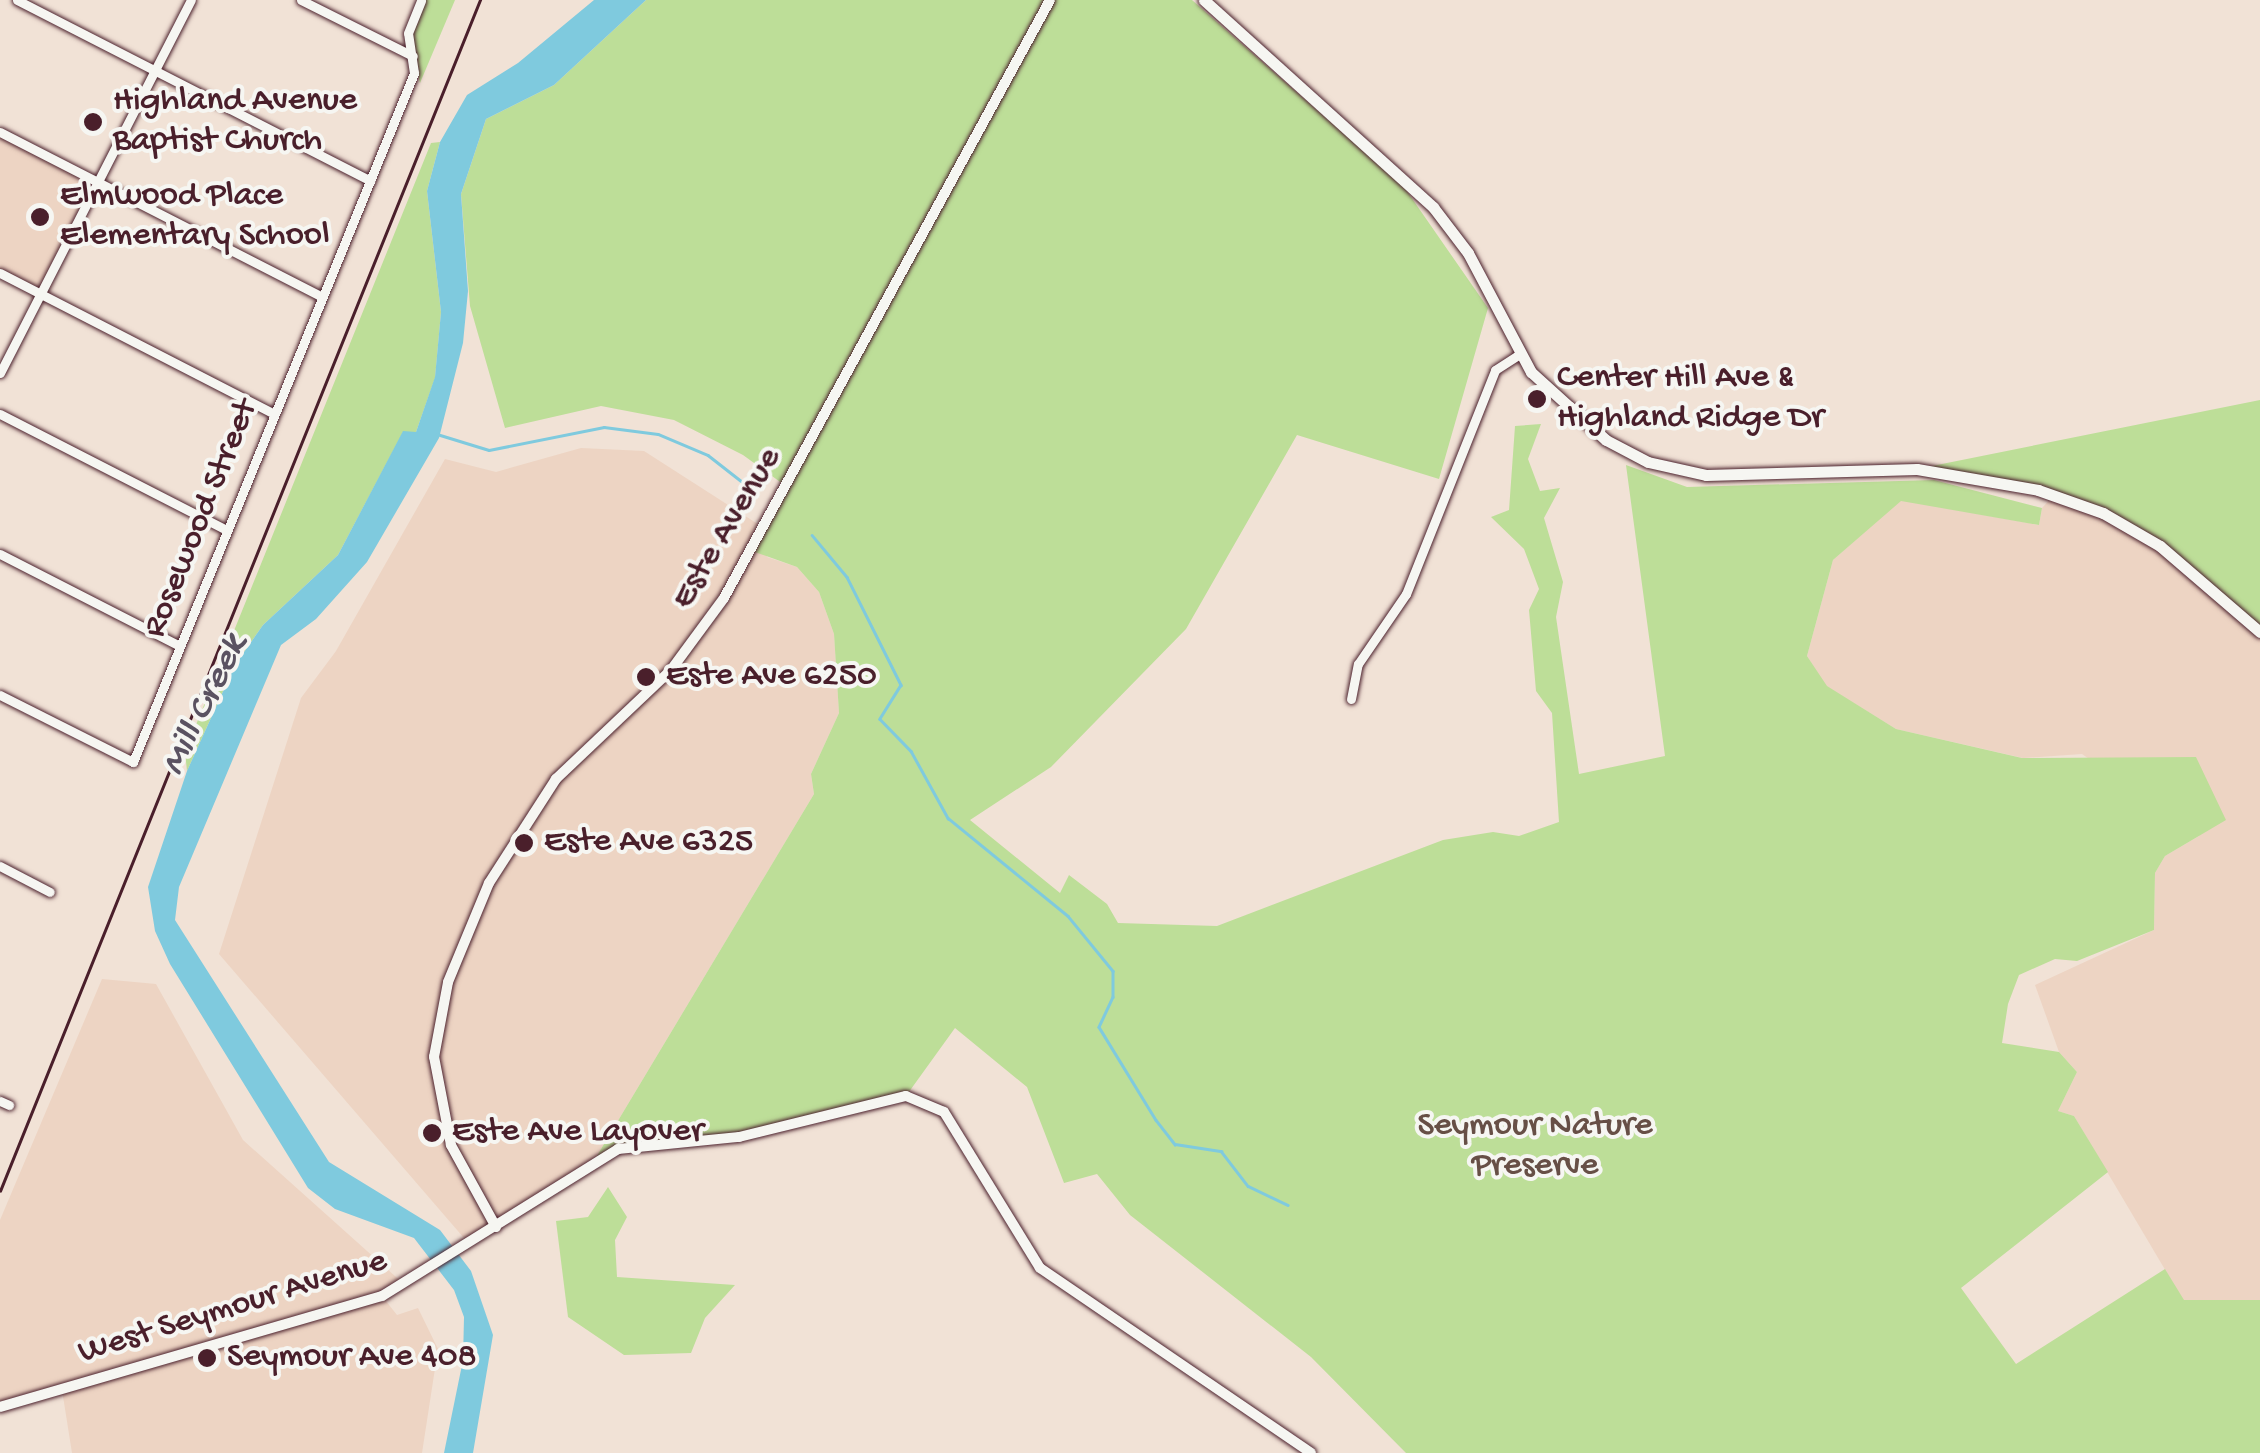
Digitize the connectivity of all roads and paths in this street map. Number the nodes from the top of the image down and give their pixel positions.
1 (17, 0) edge
2 (191, 0) edge
3 (301, 0) edge
4 (420, 0) edge
5 (1050, 0) edge
6 (1204, 0) edge
7 (413, 56) junction
8 (155, 71) junction
9 (0, 132) edge
10 (98, 181) junction
11 (370, 181) junction
12 (0, 273) edge
13 (40, 294) junction
14 (321, 296) junction
15 (1520, 354) junction
16 (0, 373) edge
17 (0, 414) edge
18 (274, 414) junction
19 (227, 530) junction
20 (0, 554) edge
21 (2260, 632) edge
22 (180, 646) junction
23 (0, 694) edge
24 (1351, 699) dead end
25 (0, 866) edge
26 (50, 892) dead end
27 (496, 1227) junction
28 (0, 1407) edge
29 (1311, 1453) edge

1 - 8 street
2 - 8 street
3 - 7 street
4 - 7 street, Rosewood Street
5 - 27 street, Este Avenue
6 - 15 main road
7 - 11 street, Rosewood Street
8 - 10 street
8 - 11 street
9 - 10 street
10 - 13 street
10 - 14 street
11 - 14 street, Rosewood Street
12 - 13 street
13 - 16 street
13 - 18 street
14 - 18 street, Rosewood Street
15 - 21 main road
15 - 24 street
17 - 19 street
18 - 19 street, Rosewood Street
19 - 22 street, Rosewood Street
20 - 22 street
22 - 23 street, Rosewood Street
25 - 26 street
27 - 28 street, West Seymour Avenue
27 - 29 street, West Seymour Avenue

